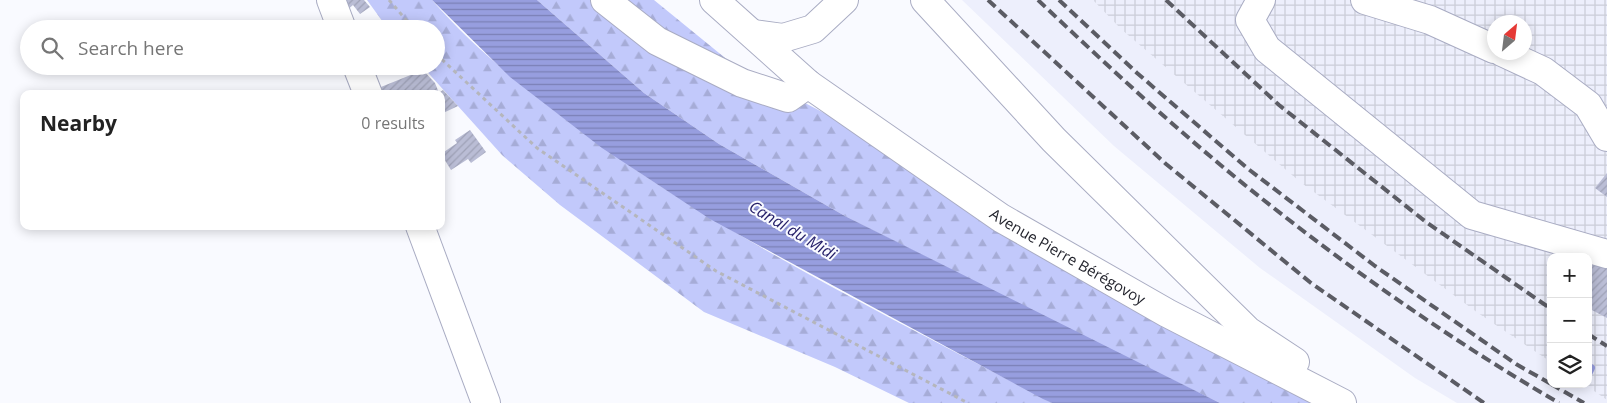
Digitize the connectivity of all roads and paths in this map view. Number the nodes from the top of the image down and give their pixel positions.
1 (331, 0) edge
2 (389, 0) edge
3 (605, 0) edge
4 (714, 0) edge
5 (844, 0) edge
6 (925, 0) edge
7 (1262, 0) edge
8 (1365, 0) edge
9 (339, 20) edge
10 (406, 20) edge
11 (753, 34) junction
12 (1487, 46) edge
13 (1519, 60) edge
14 (445, 62) edge
15 (361, 75) edge
16 (808, 84) junction
17 (366, 90) edge
18 (1607, 137) edge
19 (421, 230) edge
20 (1607, 254) edge
21 (486, 403) edge
22 (968, 403) edge
23 (1342, 403) edge
24 (1356, 403) edge

1 - 9 main road
2 - 10 path
3 - 16 main road
4 - 11 main road, Avenue Pierre Bérégovoy
5 - 11 main road
6 - 24 main road
7 - 20 main road
8 - 12 main road
11 - 16 main road, Avenue Pierre Bérégovoy
13 - 18 main road
14 - 22 path
15 - 17 main road
16 - 23 main road, Avenue Pierre Bérégovoy
19 - 21 main road

